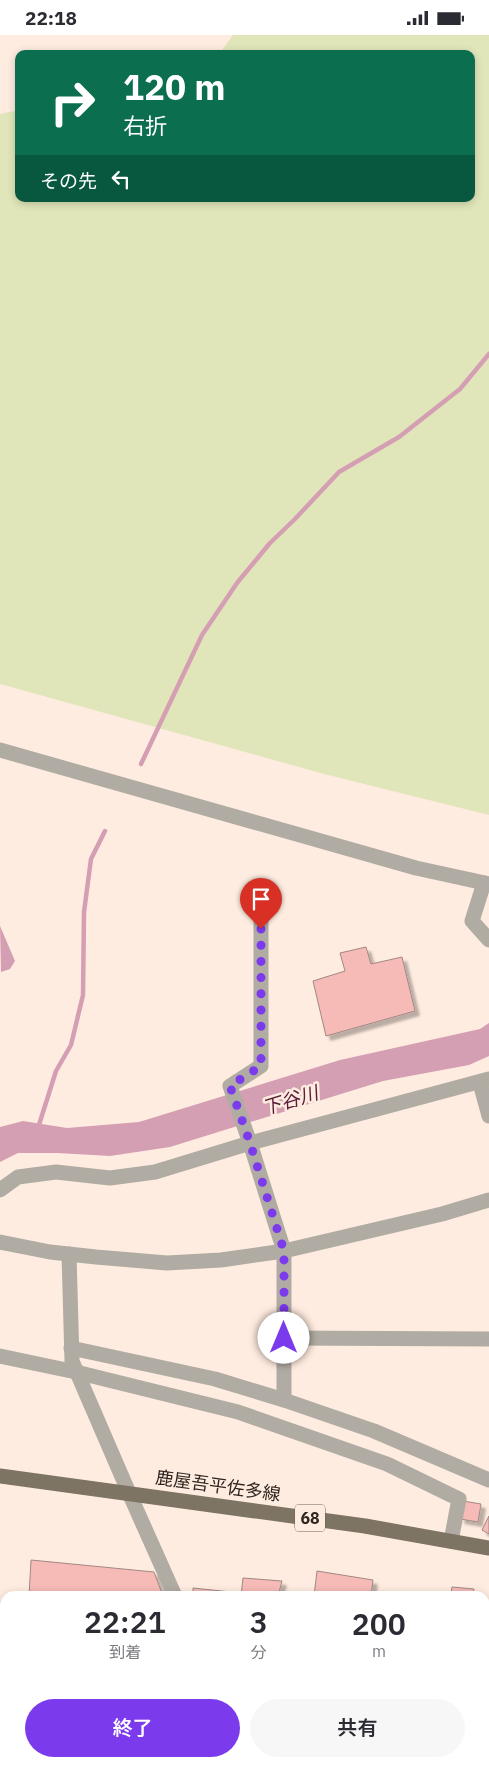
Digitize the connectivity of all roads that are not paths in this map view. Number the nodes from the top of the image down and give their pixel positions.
1 (0, 750) edge
2 (487, 883) edge
3 (261, 913) dead end
4 (489, 940) edge
5 (485, 1081) edge
6 (489, 1116) edge
7 (250, 1143) junction
8 (0, 1190) edge
9 (489, 1200) edge
10 (0, 1242) edge
11 (284, 1251) junction
12 (69, 1254) junction
13 (284, 1338) junction
14 (489, 1339) edge
15 (71, 1349) junction
16 (0, 1356) edge
17 (76, 1372) junction
18 (284, 1400) junction
19 (0, 1476) edge
20 (488, 1478) edge
21 (129, 1493) junction
22 (451, 1541) junction
23 (489, 1548) edge
24 (173, 1591) edge

1 - 2 street
2 - 4 street
3 - 7 street
5 - 6 street
5 - 7 street
7 - 8 street
7 - 11 street
9 - 11 street
10 - 12 street
11 - 12 street
11 - 13 street
12 - 15 street
13 - 14 street
13 - 18 street
15 - 17 street
15 - 18 street
16 - 17 street
17 - 21 street
17 - 22 street
18 - 20 street
19 - 21 main road, 鹿屋吾平佐多線 / 68
21 - 22 main road, 鹿屋吾平佐多線 / 68
21 - 24 street
22 - 23 main road, 鹿屋吾平佐多線 / 68

